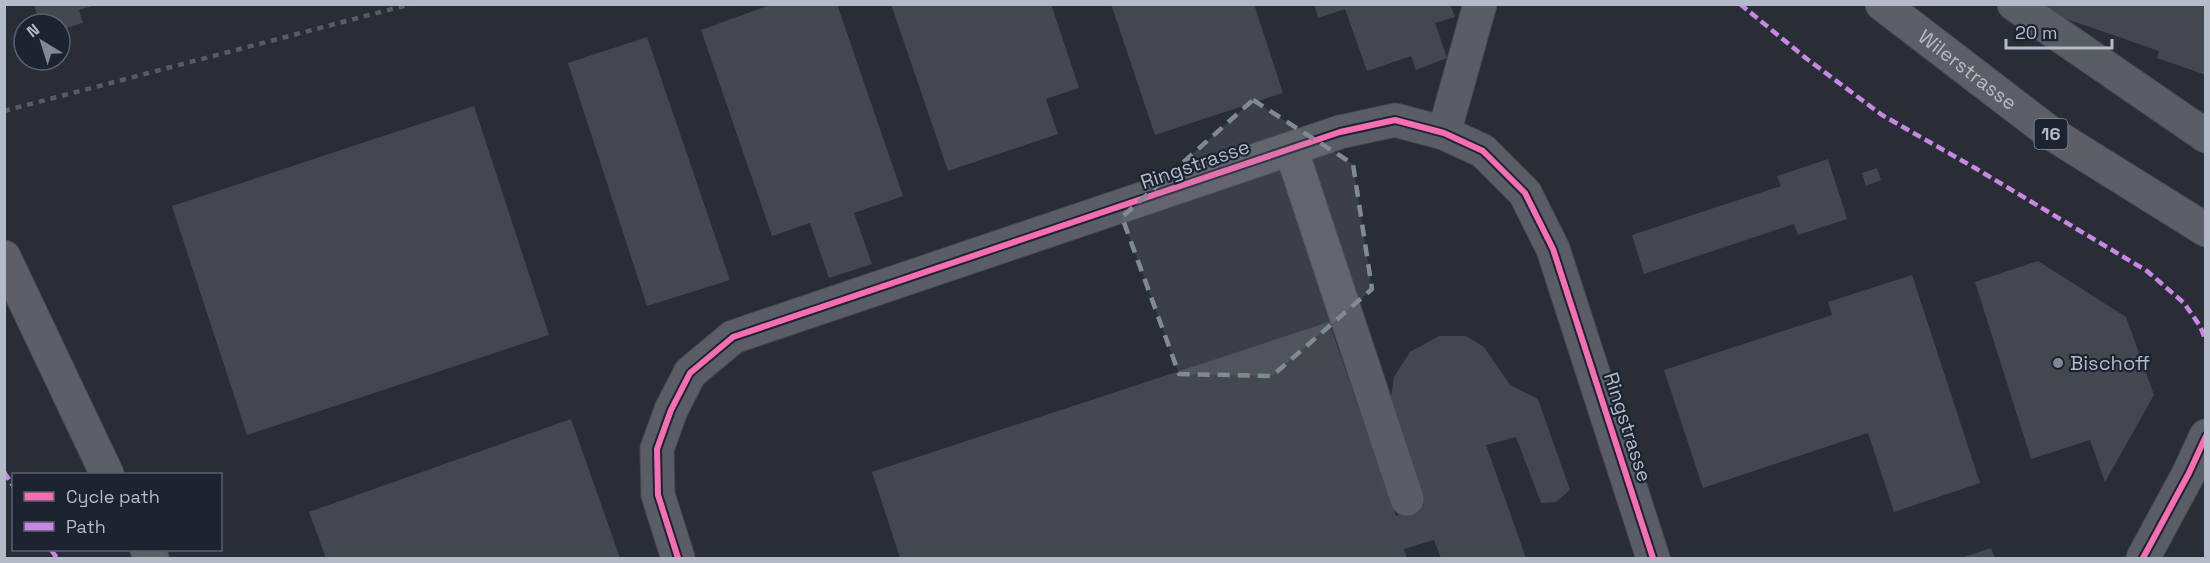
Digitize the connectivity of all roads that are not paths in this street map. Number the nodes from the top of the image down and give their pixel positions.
1 (1480, 4) edge
2 (1882, 4) edge
3 (2014, 4) edge
4 (1444, 133) junction
5 (2205, 136) edge
6 (1291, 149) junction
7 (2205, 230) edge
8 (4, 257) edge
9 (2205, 436) edge
10 (108, 473) edge
11 (1407, 498) dead end
12 (678, 558) edge
13 (1653, 558) edge
14 (2143, 558) edge

1 - 4 street
2 - 7 main road, Wilerstrasse / 16
3 - 5 street
4 - 6 street, Ringstrasse
4 - 13 street, Ringstrasse
6 - 11 street
6 - 12 street, Ringstrasse
8 - 10 main road
9 - 14 street

